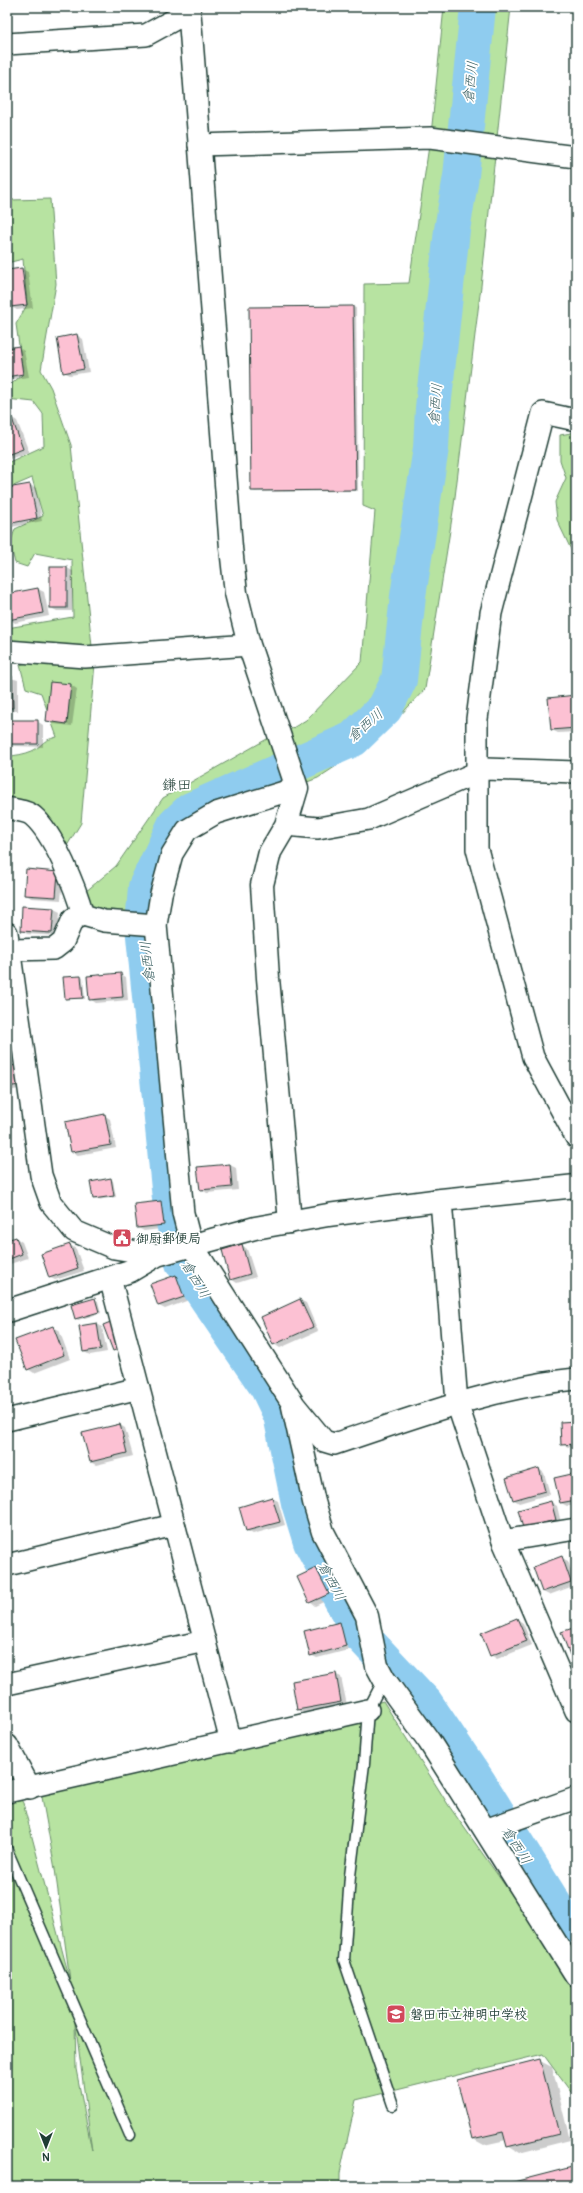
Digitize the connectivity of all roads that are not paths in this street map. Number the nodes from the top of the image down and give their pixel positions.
1 (190, 9) edge
2 (7, 44) edge
3 (199, 145) junction
4 (576, 157) edge
5 (576, 420) edge
6 (249, 645) junction
7 (7, 651) edge
8 (576, 772) edge
9 (476, 773) junction
10 (295, 782) junction
11 (7, 808) edge
12 (286, 826) junction
13 (83, 915) junction
14 (156, 925) junction
15 (8, 941) edge
16 (12, 996) edge
17 (576, 1137) edge
18 (576, 1186) edge
19 (441, 1200) junction
20 (290, 1222) junction
21 (191, 1244) junction
22 (157, 1255) junction
23 (110, 1278) junction
24 (7, 1311) edge
25 (576, 1379) edge
26 (139, 1388) junction
27 (292, 1402) junction
28 (457, 1403) junction
29 (7, 1420) edge
30 (174, 1525) junction
31 (576, 1529) edge
32 (503, 1542) junction
33 (7, 1565) edge
34 (205, 1641) junction
35 (384, 1679) junction
36 (7, 1684) edge
37 (368, 1710) junction
38 (576, 1711) edge
39 (231, 1742) junction
40 (7, 1745) edge
41 (30, 1788) junction
42 (7, 1792) edge
43 (576, 1798) edge
44 (485, 1830) junction
45 (7, 1850) edge
46 (576, 1976) edge
47 (393, 2105) dead end
48 (130, 2135) dead end

1 - 2 street
1 - 3 street
3 - 4 street
3 - 6 street
5 - 9 street
6 - 7 street
6 - 10 street
8 - 9 street
9 - 12 street
9 - 17 street
10 - 12 street
10 - 14 street
11 - 13 street
12 - 20 street
13 - 14 street
13 - 15 street
14 - 21 street
15 - 16 street
16 - 22 street
18 - 19 street
19 - 20 street
19 - 28 street
20 - 21 street
21 - 22 street
21 - 27 street
22 - 23 street
23 - 24 street
23 - 26 street
25 - 28 street
26 - 29 street
26 - 30 street
27 - 28 street
27 - 35 street
28 - 32 street
30 - 33 street
30 - 34 street
31 - 32 street
32 - 38 street
34 - 36 street
34 - 39 street
35 - 37 lane
35 - 44 street
37 - 39 street
37 - 47 lane
39 - 41 street
40 - 41 street
41 - 42 street
43 - 44 street
44 - 46 street
45 - 48 lane

